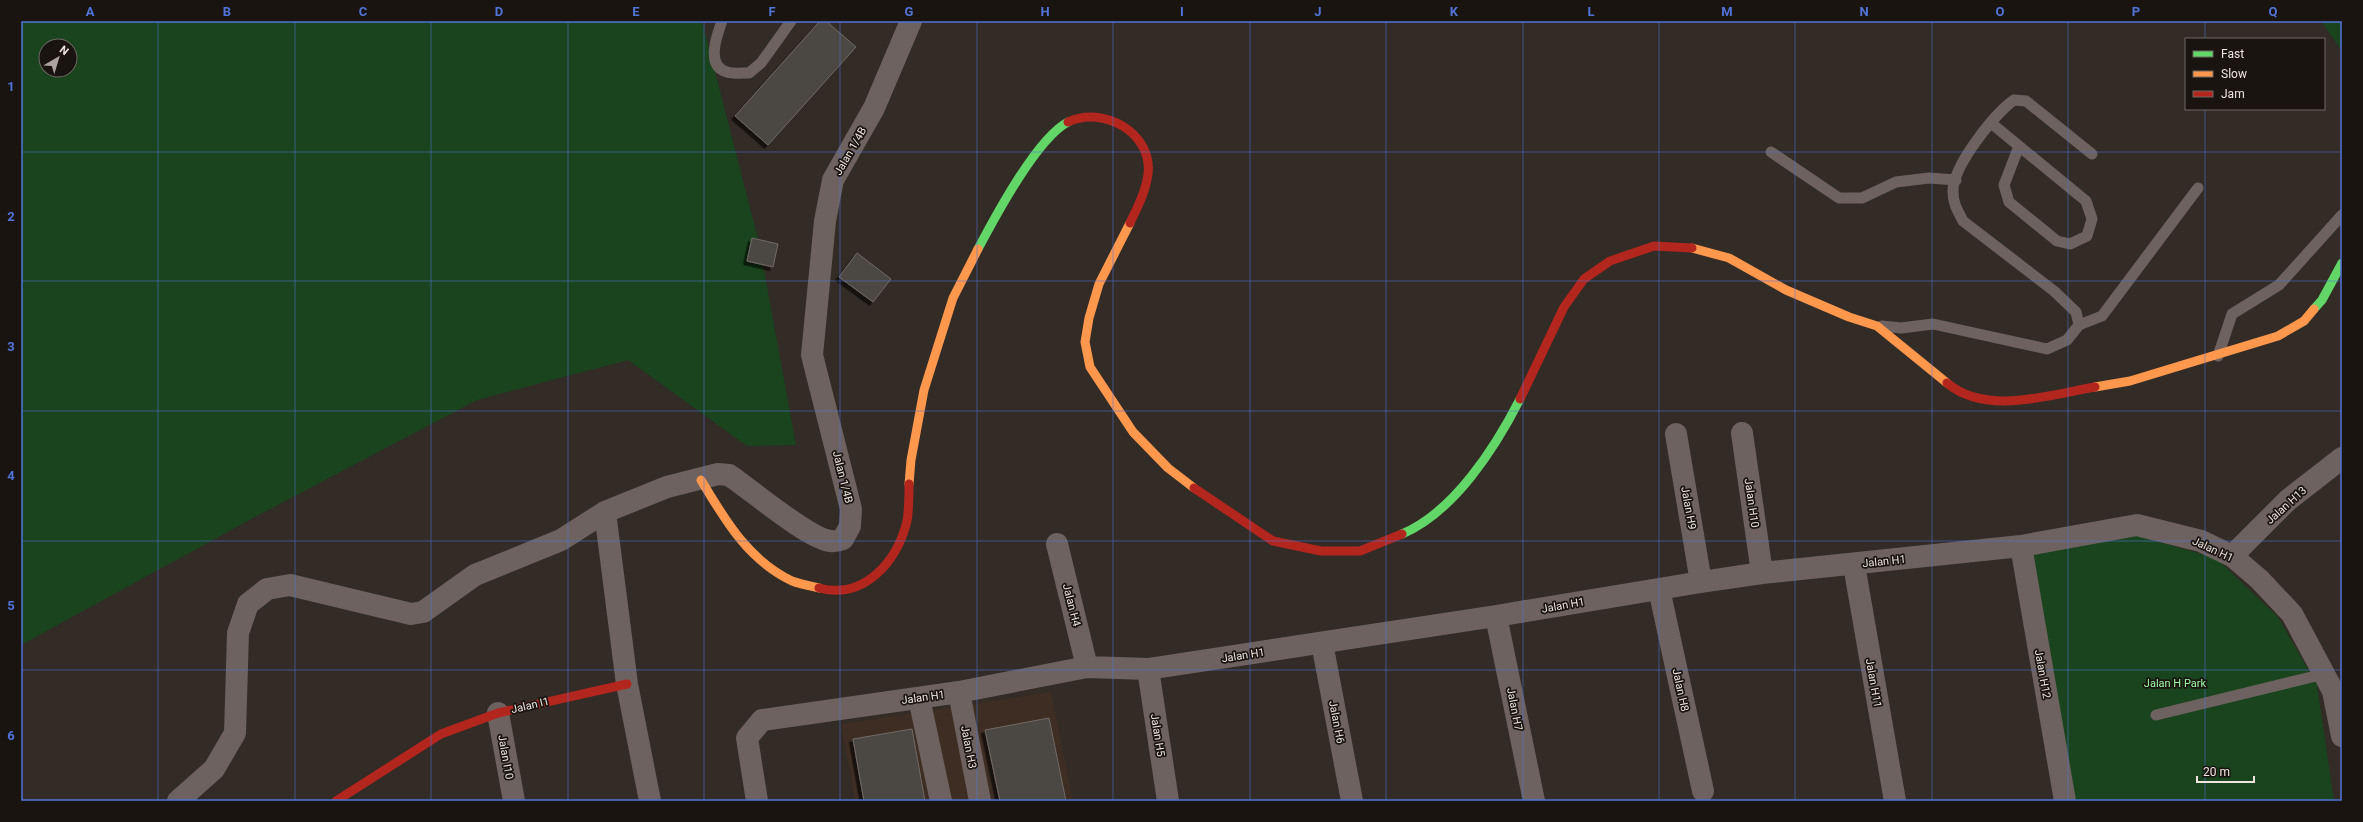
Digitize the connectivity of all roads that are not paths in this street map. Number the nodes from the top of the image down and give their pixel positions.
1 (722, 21) edge
2 (791, 21) edge
3 (911, 21) edge
4 (1991, 123) junction
5 (2019, 146) junction
6 (1771, 152) dead end
7 (2092, 154) dead end
8 (1956, 180) junction
9 (2198, 188) dead end
10 (2342, 215) edge
11 (2342, 263) edge
12 (2079, 325) junction
13 (1877, 326) junction
14 (2218, 356) junction
15 (1742, 433) dead end
16 (1676, 434) dead end
17 (2342, 458) edge
18 (701, 480) junction
19 (605, 512) junction
20 (1057, 544) dead end
21 (2021, 546) junction
22 (2232, 556) junction
23 (1854, 565) junction
24 (1762, 573) junction
25 (1701, 582) junction
26 (1659, 589) junction
27 (1496, 616) junction
28 (1322, 643) junction
29 (1087, 667) junction
30 (1148, 669) junction
31 (2333, 683) edge
32 (627, 684) junction
33 (959, 692) junction
34 (919, 698) junction
35 (498, 713) junction
36 (2156, 715) dead end
37 (2342, 736) edge
38 (1703, 791) dead end
39 (178, 801) edge
40 (336, 801) edge
41 (514, 801) edge
42 (650, 801) edge
43 (757, 801) edge
44 (940, 801) edge
45 (980, 801) edge
46 (1168, 801) edge
47 (1352, 801) edge
48 (1534, 801) edge
49 (1895, 801) edge
50 (2065, 801) edge

1 - 2 lane
3 - 18 street, Jalan 1/4B
4 - 5 lane
4 - 7 lane
4 - 8 lane
5 - 5 lane
6 - 8 lane
8 - 12 lane
9 - 12 lane
10 - 14 lane
11 - 14 street
12 - 13 lane
13 - 14 street
13 - 18 street
15 - 24 street, Jalan H10
16 - 25 street, Jalan H9
17 - 22 street, Jalan H13
18 - 19 street, Jalan 1/4B
19 - 32 street
19 - 39 street, Jalan 1/4B
20 - 29 street, Jalan H4
21 - 22 street, Jalan H1
21 - 23 street, Jalan H1
21 - 50 street, Jalan H12
22 - 31 street, Jalan H1
23 - 24 street, Jalan H1
23 - 49 street, Jalan H11
24 - 25 street, Jalan H1
25 - 26 street, Jalan H1
26 - 27 street, Jalan H1
26 - 38 street, Jalan H8
27 - 28 street, Jalan H1
27 - 48 street, Jalan H7
28 - 30 street, Jalan H1
28 - 47 street, Jalan H6
29 - 30 street, Jalan H1
29 - 33 street, Jalan H1
30 - 46 street, Jalan H5
31 - 36 lane
31 - 37 street, Jalan H1
32 - 35 street, Jalan I1
32 - 42 street
33 - 34 street, Jalan H1
33 - 45 street, Jalan H3
34 - 43 street, Jalan H1
34 - 44 street
35 - 40 street, Jalan I1
35 - 41 street, Jalan I10

